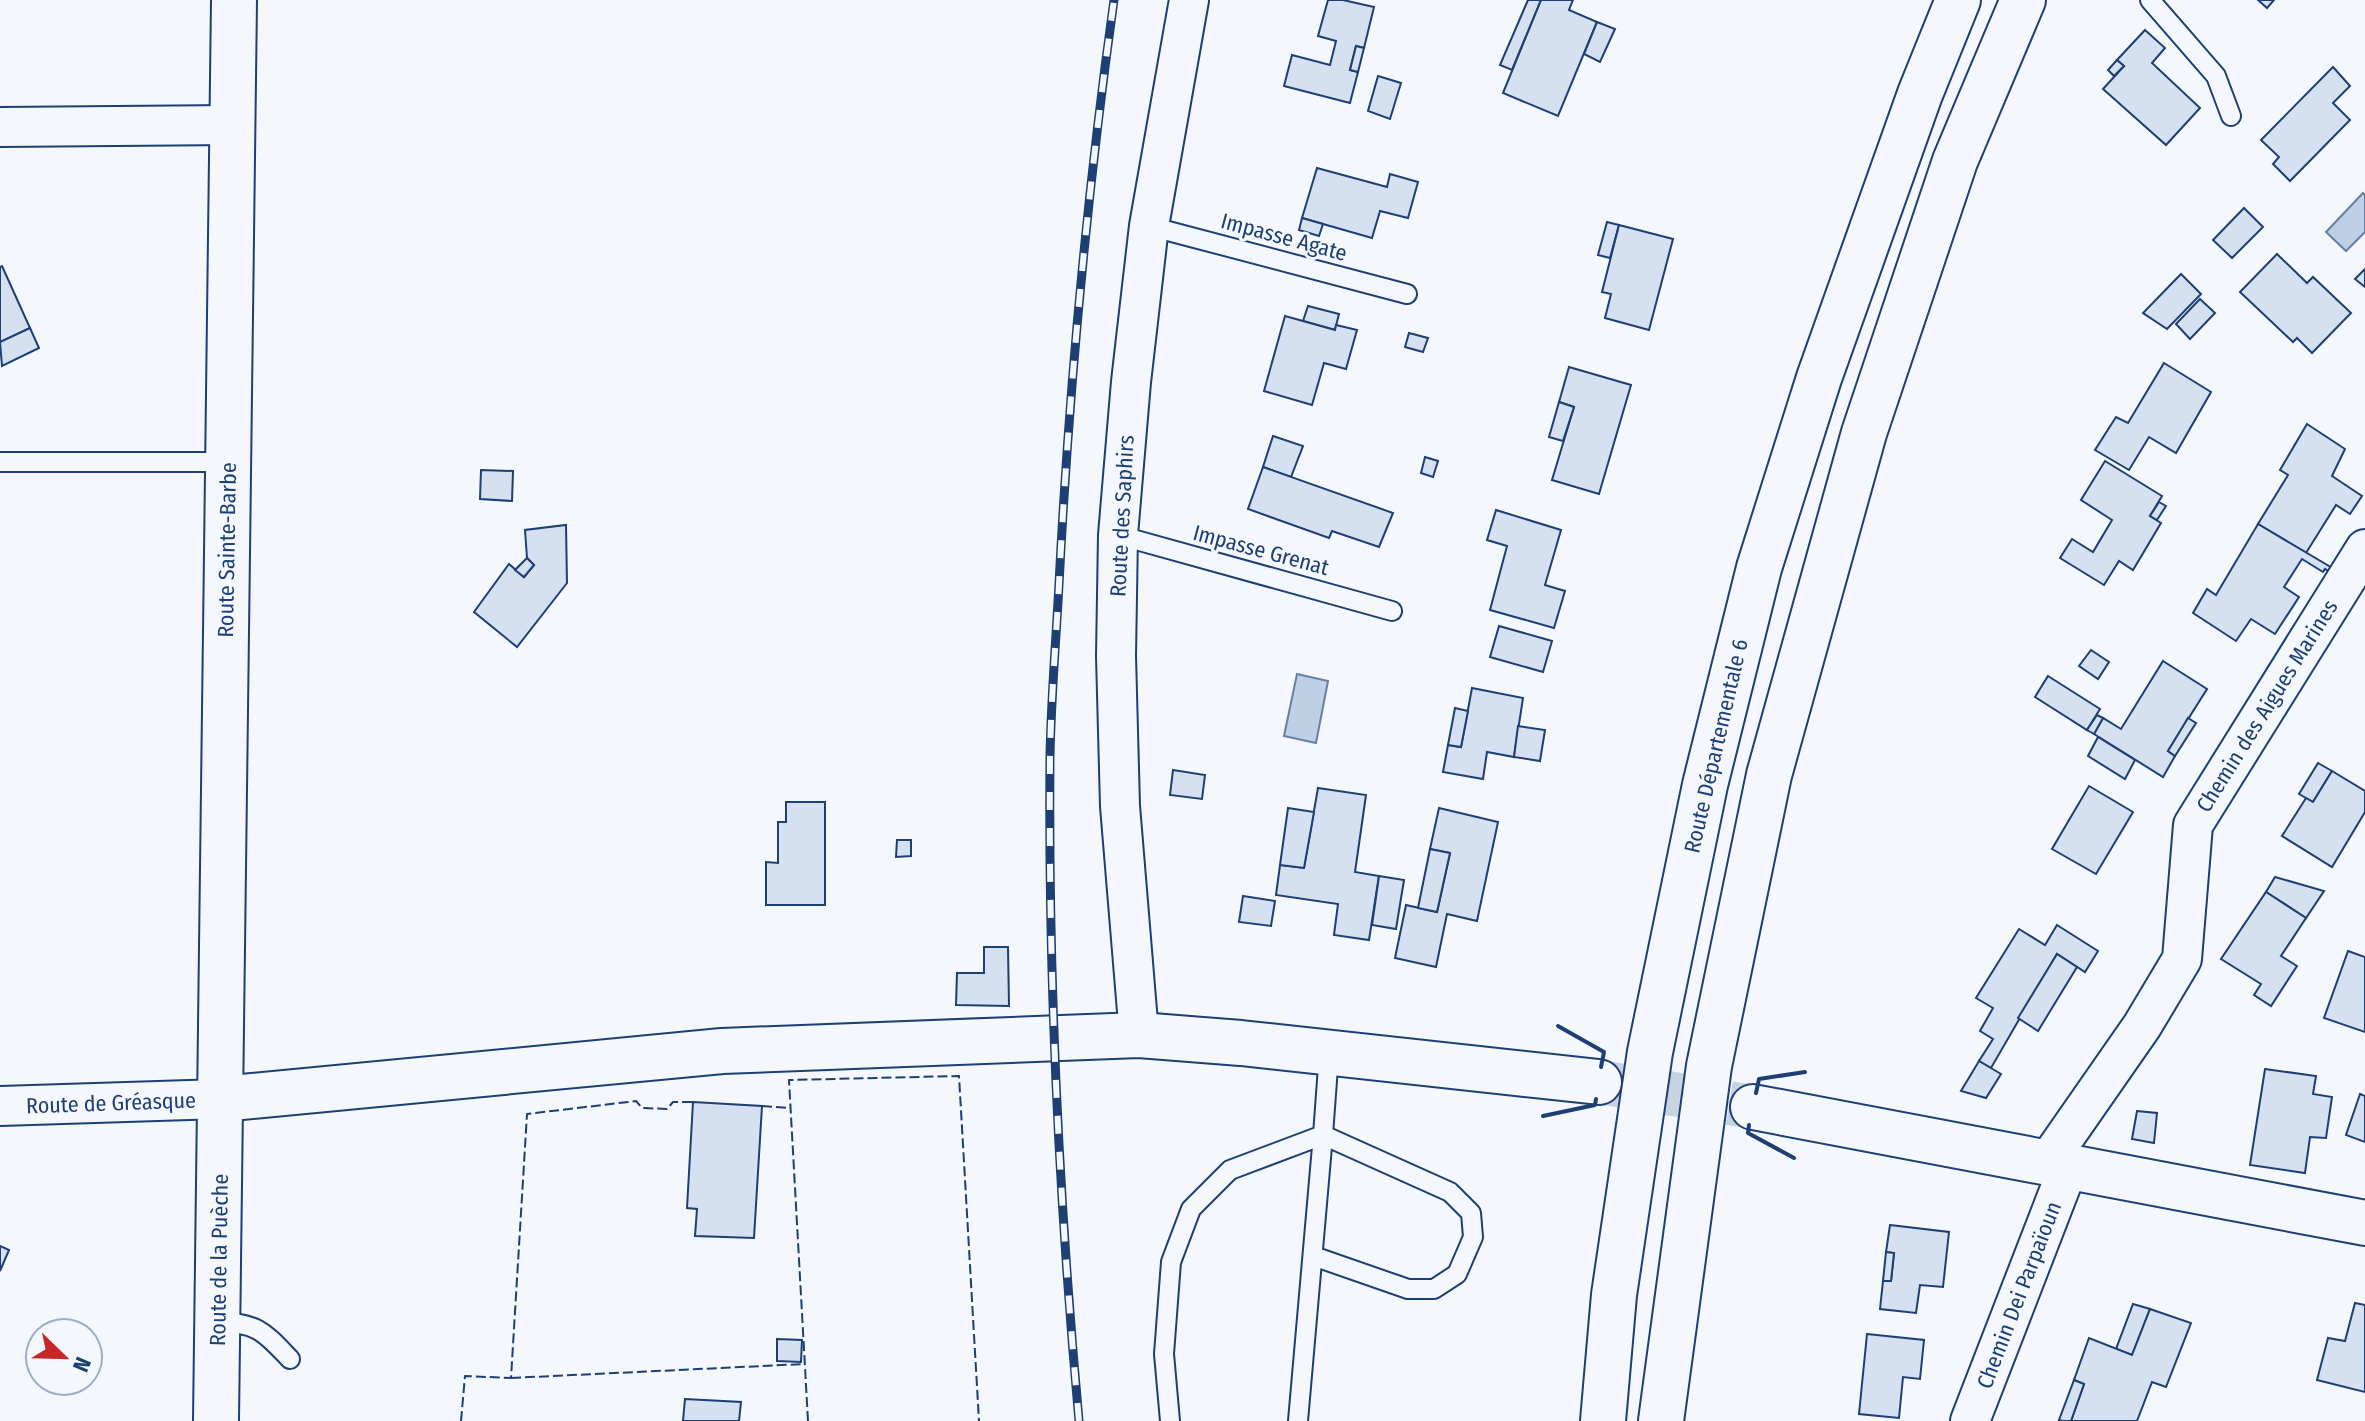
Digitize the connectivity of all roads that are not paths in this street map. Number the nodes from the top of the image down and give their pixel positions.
1 (234, 0) edge
2 (1189, 0) edge
3 (1941, 0) edge
4 (1958, 0) edge
5 (2023, 0) edge
6 (2045, 0) edge
7 (2150, 0) edge
8 (1920, 94) junction
9 (2231, 116) dead end
10 (232, 125) junction
11 (0, 127) edge
12 (1955, 161) junction
13 (1149, 226) junction
14 (1407, 294) dead end
15 (0, 462) edge
16 (228, 462) junction
17 (1118, 535) junction
18 (2365, 549) edge
19 (1392, 611) dead end
20 (1139, 1035) junction
21 (1329, 1052) junction
22 (1599, 1082) tunnel mouth
23 (221, 1099) junction
24 (0, 1106) edge
25 (1753, 1107) tunnel mouth
26 (1323, 1135) junction
27 (2057, 1166) junction
28 (2365, 1223) edge
29 (1313, 1256) junction
30 (218, 1322) junction
31 (290, 1359) dead end
32 (216, 1421) edge
33 (1170, 1421) edge
34 (1298, 1421) edge
35 (1603, 1421) edge
36 (1661, 1421) edge
37 (1970, 1421) edge

1 - 10 main road, Route Sainte-Barbe
2 - 13 street, Route des Saphirs
3 - 8 main road
4 - 8 main road
5 - 12 main road
6 - 12 main road
7 - 9 lane
8 - 35 main road, Route Départementale 6
10 - 11 street
10 - 16 main road, Route Sainte-Barbe
12 - 36 main road
13 - 14 lane, Impasse Agate
13 - 17 street, Route des Saphirs
15 - 16 lane
16 - 23 main road, Route Sainte-Barbe
17 - 19 lane, Impasse Grenat
17 - 20 street, Route des Saphirs
18 - 27 street, Chemin des Aigues Marines
20 - 21 main road
20 - 23 main road
21 - 22 main road
21 - 26 lane
23 - 24 street, Route de Gréasque
23 - 30 main road, Route de la Puèche
25 - 27 main road
26 - 29 lane
26 - 29 lane
26 - 33 lane
27 - 28 main road
27 - 37 street, Chemin Dei Parpaïoun
29 - 34 lane
30 - 31 lane
30 - 32 main road, Route de la Puèche

